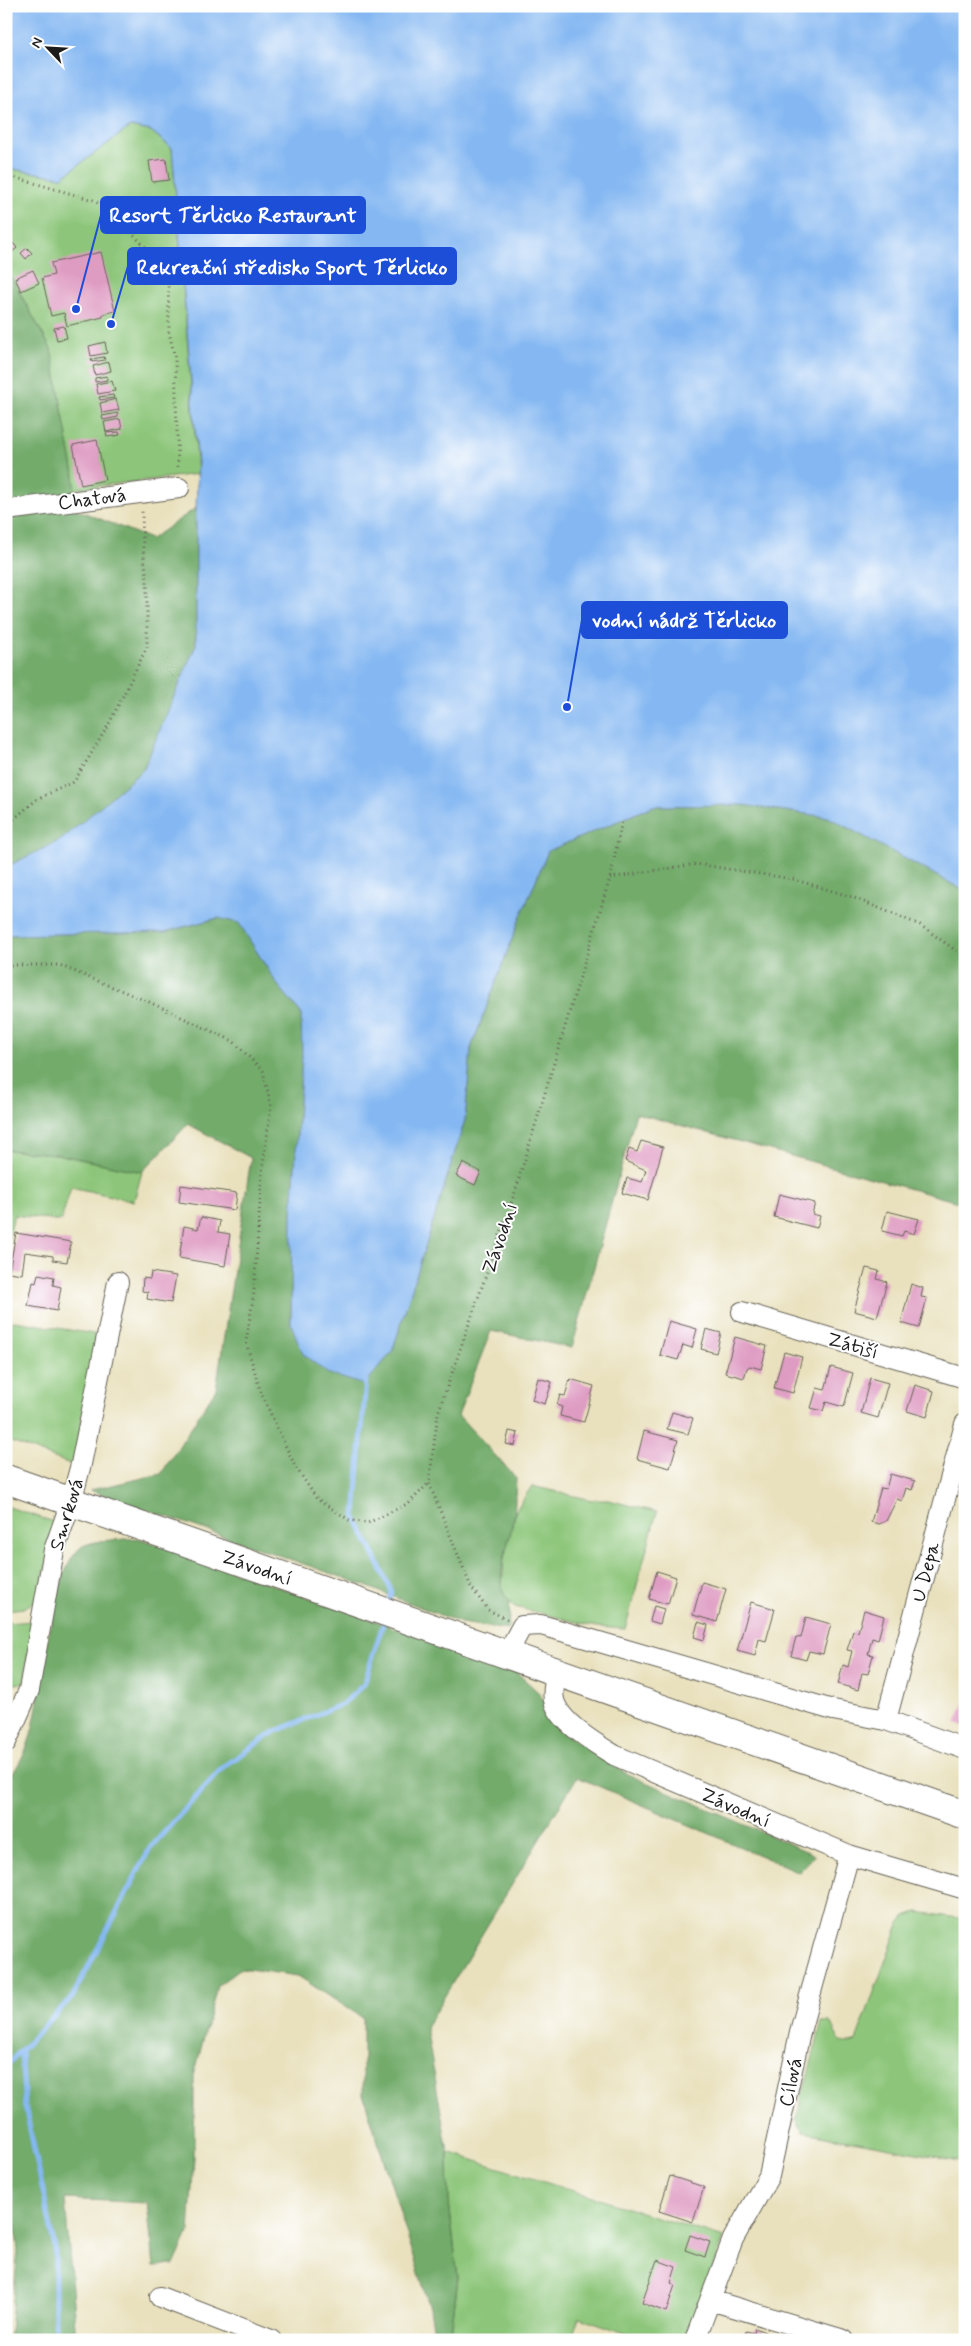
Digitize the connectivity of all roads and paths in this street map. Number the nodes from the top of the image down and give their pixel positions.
1 (6, 175) edge
2 (179, 488) joint
3 (141, 492) junction
4 (6, 510) edge
5 (622, 821) dead end
6 (6, 826) edge
7 (610, 878) junction
8 (965, 957) edge
9 (6, 965) edge
10 (118, 1282) dead end
11 (742, 1312) dead end
12 (965, 1378) edge
13 (965, 1424) edge
14 (6, 1479) edge
15 (429, 1483) junction
16 (71, 1502) junction
17 (522, 1626) junction
18 (507, 1654) junction
19 (556, 1672) junction
20 (886, 1720) junction
21 (6, 1742) edge
22 (965, 1749) edge
23 (965, 1815) edge
24 (849, 1855) junction
25 (965, 1889) edge
26 (160, 2297) dead end
27 (710, 2300) junction
28 (271, 2340) edge
29 (695, 2340) edge
30 (844, 2340) edge

1 - 2 path
2 - 3 street, Chatová
3 - 4 street, Chatová
3 - 6 path
5 - 7 path, Závodní
7 - 8 path
7 - 15 path, Závodní
9 - 15 path
10 - 16 street, Smrková
11 - 12 street, Zátiší
13 - 20 street, U Depa
14 - 16 main road, Závodní
15 - 17 path, Závodní
16 - 18 main road, Závodní
16 - 21 street, Smrková
17 - 18 street
17 - 20 street
18 - 19 main road, Závodní
19 - 23 main road, Závodní
19 - 24 street, Závodní
20 - 22 street
24 - 25 street, Závodní
24 - 27 street, Cílová
26 - 28 street
27 - 29 street, Cílová
27 - 30 street

